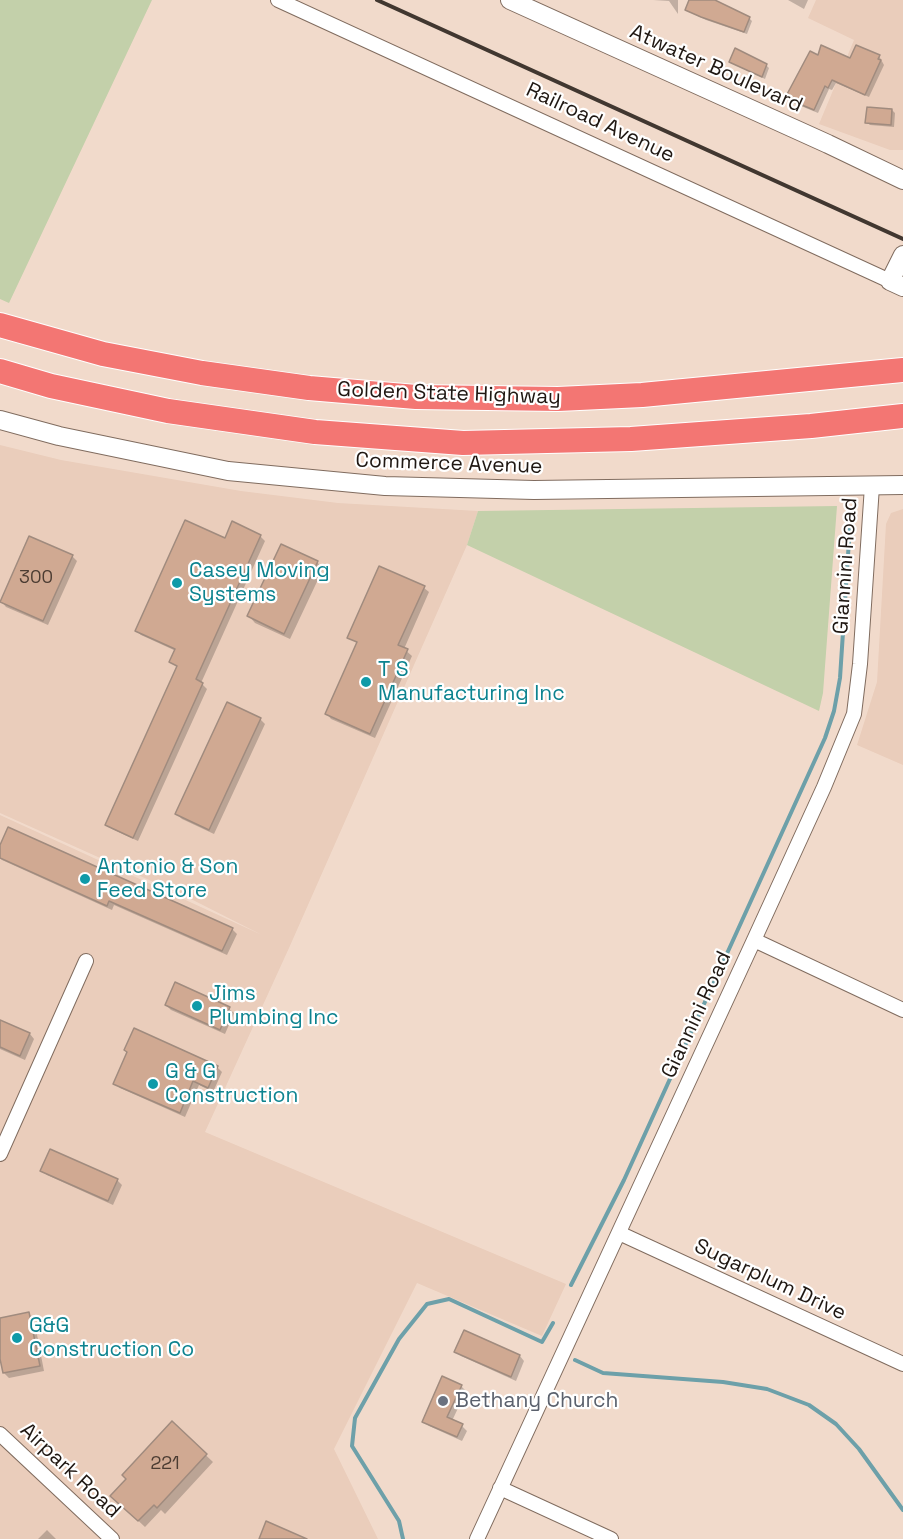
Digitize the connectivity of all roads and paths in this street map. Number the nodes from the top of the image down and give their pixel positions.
1 (278, 0) edge
2 (510, 0) edge
3 (903, 180) edge
4 (903, 255) edge
5 (897, 284) edge
6 (0, 325) edge
7 (903, 370) edge
8 (0, 371) edge
9 (903, 416) edge
10 (0, 420) edge
11 (903, 485) edge
12 (872, 486) junction
13 (754, 940) junction
14 (86, 962) dead end
15 (903, 1010) edge
16 (0, 1154) edge
17 (619, 1233) junction
18 (903, 1364) edge
19 (0, 1434) edge
20 (500, 1488) junction
21 (112, 1539) edge
22 (477, 1539) edge
23 (611, 1539) edge

1 - 5 street, Railroad Avenue
2 - 3 street, Atwater Boulevard
4 - 5 street
6 - 7 highway, Golden State Highway
8 - 9 highway, Golden State Highway
10 - 12 street, Commerce Avenue
11 - 12 street, Commerce Avenue
12 - 13 street, Giannini Road
13 - 15 street
13 - 17 street, Giannini Road
14 - 16 street
17 - 18 street, Sugarplum Drive
17 - 20 street, Giannini Road
19 - 21 street, Airpark Road
20 - 22 street, Giannini Road
20 - 23 street

